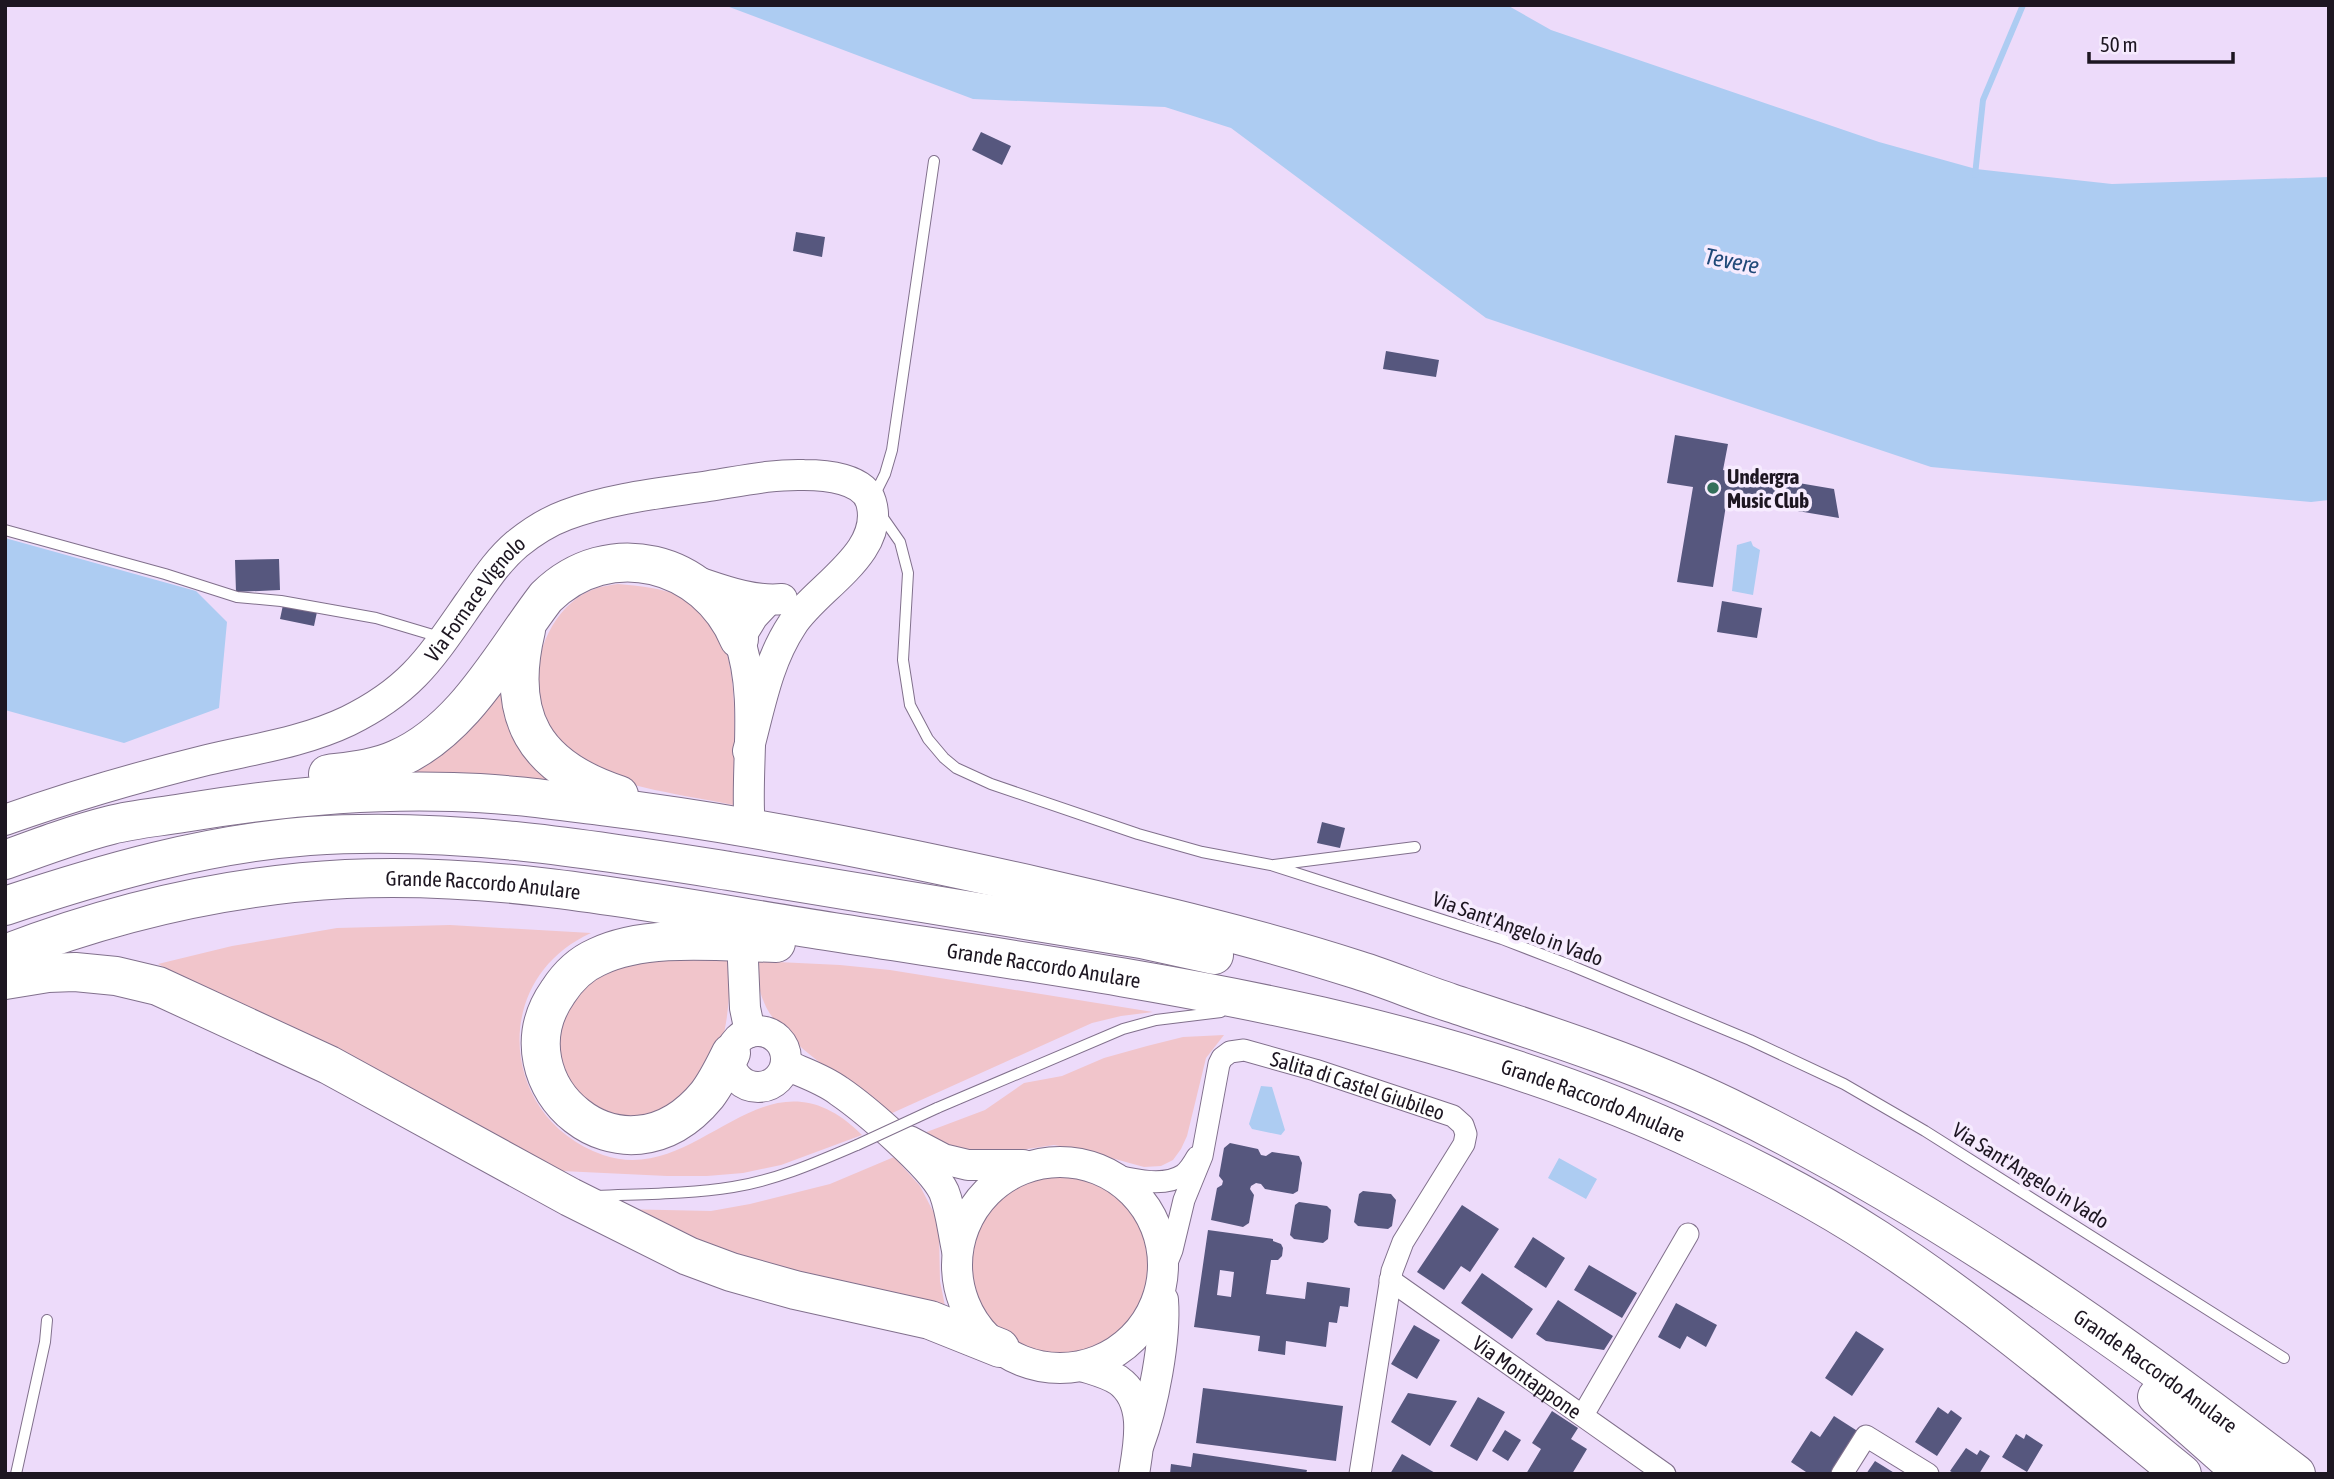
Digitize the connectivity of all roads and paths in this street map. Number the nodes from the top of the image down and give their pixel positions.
1 (934, 161) dead end
2 (871, 501) junction
3 (5, 530) edge
4 (688, 579) junction
5 (835, 579) junction
6 (768, 600) junction
7 (528, 624) junction
8 (445, 638) junction
9 (739, 639) junction
10 (748, 751) junction
11 (749, 811) tunnel mouth
12 (684, 816) junction
13 (5, 820) edge
14 (115, 824) junction
15 (1415, 847) dead end
16 (5, 860) edge
17 (1271, 865) junction
18 (5, 906) edge
19 (914, 944) junction
20 (5, 954) edge
21 (743, 961) tunnel mouth
22 (5, 980) edge
23 (1450, 1002) junction
24 (1283, 1007) junction
25 (1242, 1010) dead end
26 (1229, 1011) dead end
27 (741, 1043) junction
28 (786, 1065) junction
29 (886, 1128) junction
30 (1203, 1146) junction
31 (1026, 1166) junction
32 (1098, 1172) junction
33 (570, 1197) junction
34 (1688, 1234) dead end
35 (959, 1257) junction
36 (2014, 1271) junction
37 (1163, 1278) junction
38 (1390, 1280) junction
39 (47, 1320) dead end
40 (2015, 1339) junction
41 (999, 1348) junction
42 (2284, 1359) dead end
43 (1082, 1366) junction
44 (2203, 1403) junction
45 (1583, 1415) junction
46 (1139, 1444) junction
47 (16, 1474) edge
48 (1134, 1474) edge
49 (1360, 1474) edge
50 (1665, 1474) edge
51 (1842, 1474) edge
52 (1928, 1474) edge
53 (2146, 1474) edge
54 (2182, 1474) edge
55 (2244, 1474) edge
56 (2296, 1474) edge
57 (2325, 1474) edge

1 - 2 lane
2 - 5 street
2 - 8 street, Via Fornace Vignolo
2 - 17 lane, Via Sant'Angelo in Vado
3 - 8 lane
4 - 6 street
4 - 7 highway
4 - 9 highway
5 - 6 street
5 - 10 street
6 - 9 street
7 - 12 highway
7 - 14 highway
8 - 13 street, Via Fornace Vignolo
9 - 10 street
10 - 11 street
12 - 14 highway, Grande Raccordo Anulare
12 - 23 highway, Grande Raccordo Anulare
14 - 16 highway, Grande Raccordo Anulare
15 - 17 lane
17 - 42 lane, Via Sant'Angelo in Vado
18 - 23 highway, Grande Raccordo Anulare
19 - 20 highway, Grande Raccordo Anulare
19 - 24 highway, Grande Raccordo Anulare
19 - 27 highway
21 - 27 street
22 - 33 highway
23 - 36 highway, Grande Raccordo Anulare
24 - 25 lane
24 - 40 highway, Grande Raccordo Anulare
26 - 33 lane, bridge
27 - 28 street
27 - 28 street
28 - 29 street
29 - 31 street
29 - 35 street
30 - 32 street, Salita di Castel Giubileo
30 - 37 street, Salita di Castel Giubileo
30 - 38 street, Salita di Castel Giubileo
31 - 32 street
31 - 35 street
32 - 37 street
33 - 41 highway
34 - 45 street
35 - 41 street
36 - 44 highway, Grande Raccordo Anulare
36 - 55 highway, Grande Raccordo Anulare
37 - 43 street
37 - 46 street, Salita di Castel Giubileo
38 - 45 street, Via Montappone
38 - 49 street, Salita di Castel Giubileo
39 - 47 lane
40 - 53 highway, Grande Raccordo Anulare
40 - 54 highway, Grande Raccordo Anulare
41 - 43 street
43 - 46 street, Salita di Castel Giubileo
44 - 56 highway, Grande Raccordo Anulare
44 - 57 highway
45 - 50 street, Via Montappone
46 - 48 street, Salita di Castel Giubileo
51 - 52 street

